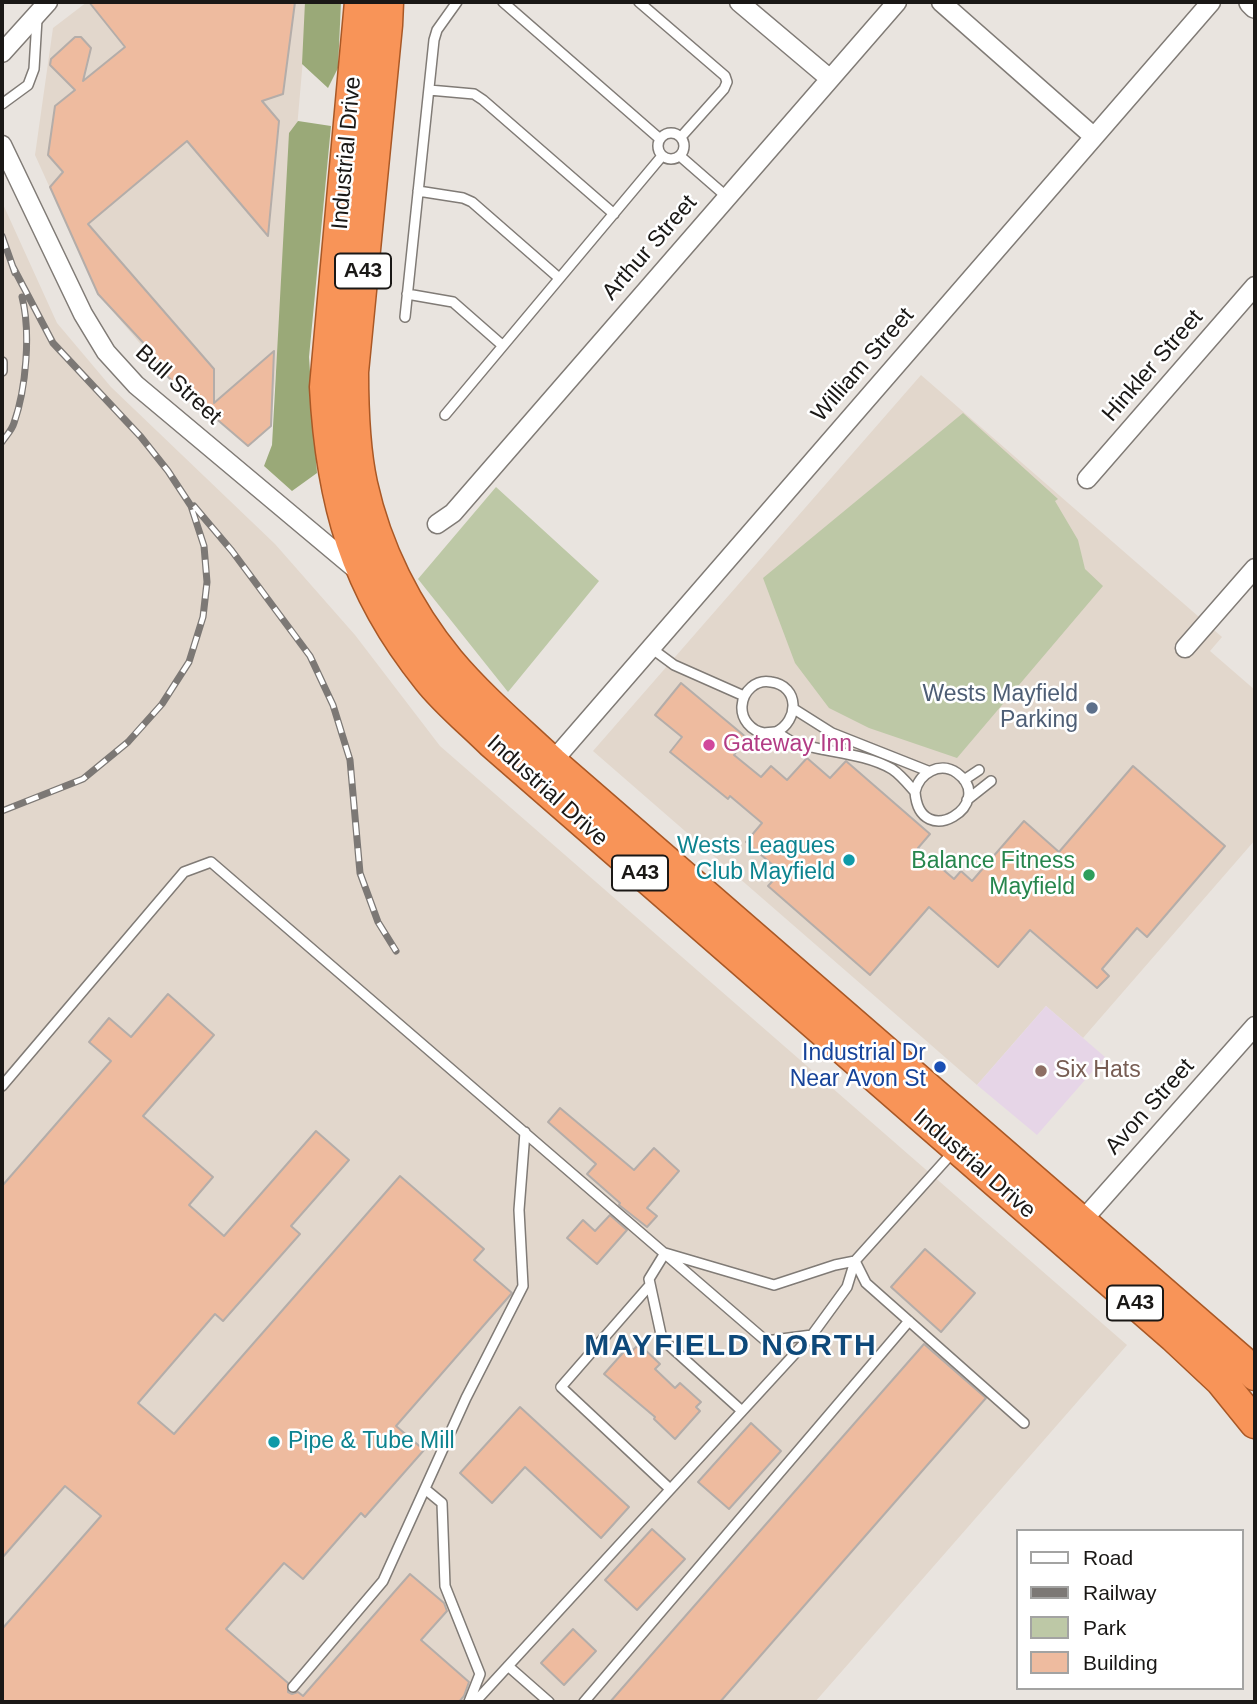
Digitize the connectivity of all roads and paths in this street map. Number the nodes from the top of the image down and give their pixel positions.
1 (360, 2) edge
2 (388, 2) edge
3 (457, 2) edge
4 (503, 2) edge
5 (639, 2) edge
6 (739, 2) edge
7 (897, 2) edge
8 (941, 2) edge
9 (1211, 2) edge
10 (1251, 2) edge
11 (1255, 6) edge
12 (42, 8) edge
13 (2, 53) edge
14 (829, 79) junction
15 (429, 90) junction
16 (2, 104) edge
17 (1093, 136) junction
18 (681, 137) junction
19 (660, 139) junction
20 (2, 145) edge
21 (662, 156) junction
22 (680, 156) junction
23 (418, 191) junction
24 (727, 197) junction
25 (614, 214) junction
26 (559, 278) junction
27 (1255, 286) edge
28 (407, 294) junction
29 (405, 317) dead end
30 (502, 345) junction
31 (2, 362) edge
32 (2, 371) edge
33 (445, 415) dead end
34 (1087, 479) dead end
35 (437, 524) dead end
36 (1255, 568) edge
37 (364, 576) junction
38 (651, 648) junction
39 (1185, 648) dead end
40 (459, 691) junction
41 (744, 696) junction
42 (794, 709) junction
43 (776, 732) junction
44 (552, 762) junction
45 (979, 770) dead end
46 (928, 772) junction
47 (964, 780) junction
48 (991, 781) dead end
49 (915, 792) junction
50 (967, 800) junction
51 (1255, 1026) edge
52 (2, 1086) edge
53 (525, 1132) junction
54 (965, 1137) junction
55 (1082, 1221) junction
56 (665, 1252) junction
57 (855, 1261) junction
58 (650, 1285) junction
59 (909, 1321) junction
60 (812, 1335) junction
61 (1255, 1375) edge
62 (742, 1411) junction
63 (1024, 1423) dead end
64 (1255, 1423) edge
65 (425, 1489) junction
66 (670, 1489) junction
67 (508, 1666) junction
68 (293, 1687) dead end
69 (469, 1702) edge
70 (475, 1702) edge
71 (549, 1702) edge
72 (584, 1702) edge

1 - 37 highway, Industrial Drive / A43
2 - 40 highway, Industrial Drive / A43
3 - 15 lane
4 - 19 lane
5 - 18 lane
6 - 14 street
7 - 14 street, Arthur Street
8 - 17 street
9 - 17 street, William Street
10 - 11 street
12 - 13 street
12 - 16 lane
14 - 24 street, Arthur Street
15 - 23 lane
15 - 25 lane
17 - 38 street, William Street
18 - 19 lane
18 - 22 lane
19 - 21 lane
20 - 37 street, Bull Street
21 - 22 lane
21 - 25 lane
22 - 24 lane
23 - 26 lane
23 - 28 lane
24 - 35 street, Arthur Street
25 - 26 lane
26 - 30 lane
27 - 34 street, Hinkler Street
28 - 29 lane
28 - 30 lane
30 - 33 lane
31 - 32 lane
36 - 39 street
37 - 40 highway, Industrial Drive / A43
38 - 41 lane
38 - 44 street, William Street
40 - 44 highway, Industrial Drive / A43
40 - 54 highway, Industrial Drive / A43
41 - 42 lane
41 - 43 lane
42 - 43 lane
42 - 46 lane
43 - 49 lane
44 - 54 highway, Industrial Drive / A43
45 - 47 lane
46 - 47 lane
46 - 49 lane
47 - 50 lane
48 - 50 lane
49 - 50 lane
51 - 55 street, Avon Street
52 - 53 lane
53 - 56 lane
53 - 65 lane
54 - 55 highway, Industrial Drive / A43
54 - 57 lane
54 - 64 highway, Industrial Drive / A43
55 - 61 highway, Industrial Drive / A43
56 - 57 lane
56 - 58 lane
56 - 60 lane
57 - 59 lane
57 - 60 lane
58 - 62 lane
58 - 66 lane
59 - 63 lane
59 - 72 lane
60 - 62 lane
62 - 66 lane
65 - 68 lane
65 - 69 lane
66 - 67 lane
67 - 70 lane
67 - 71 lane

